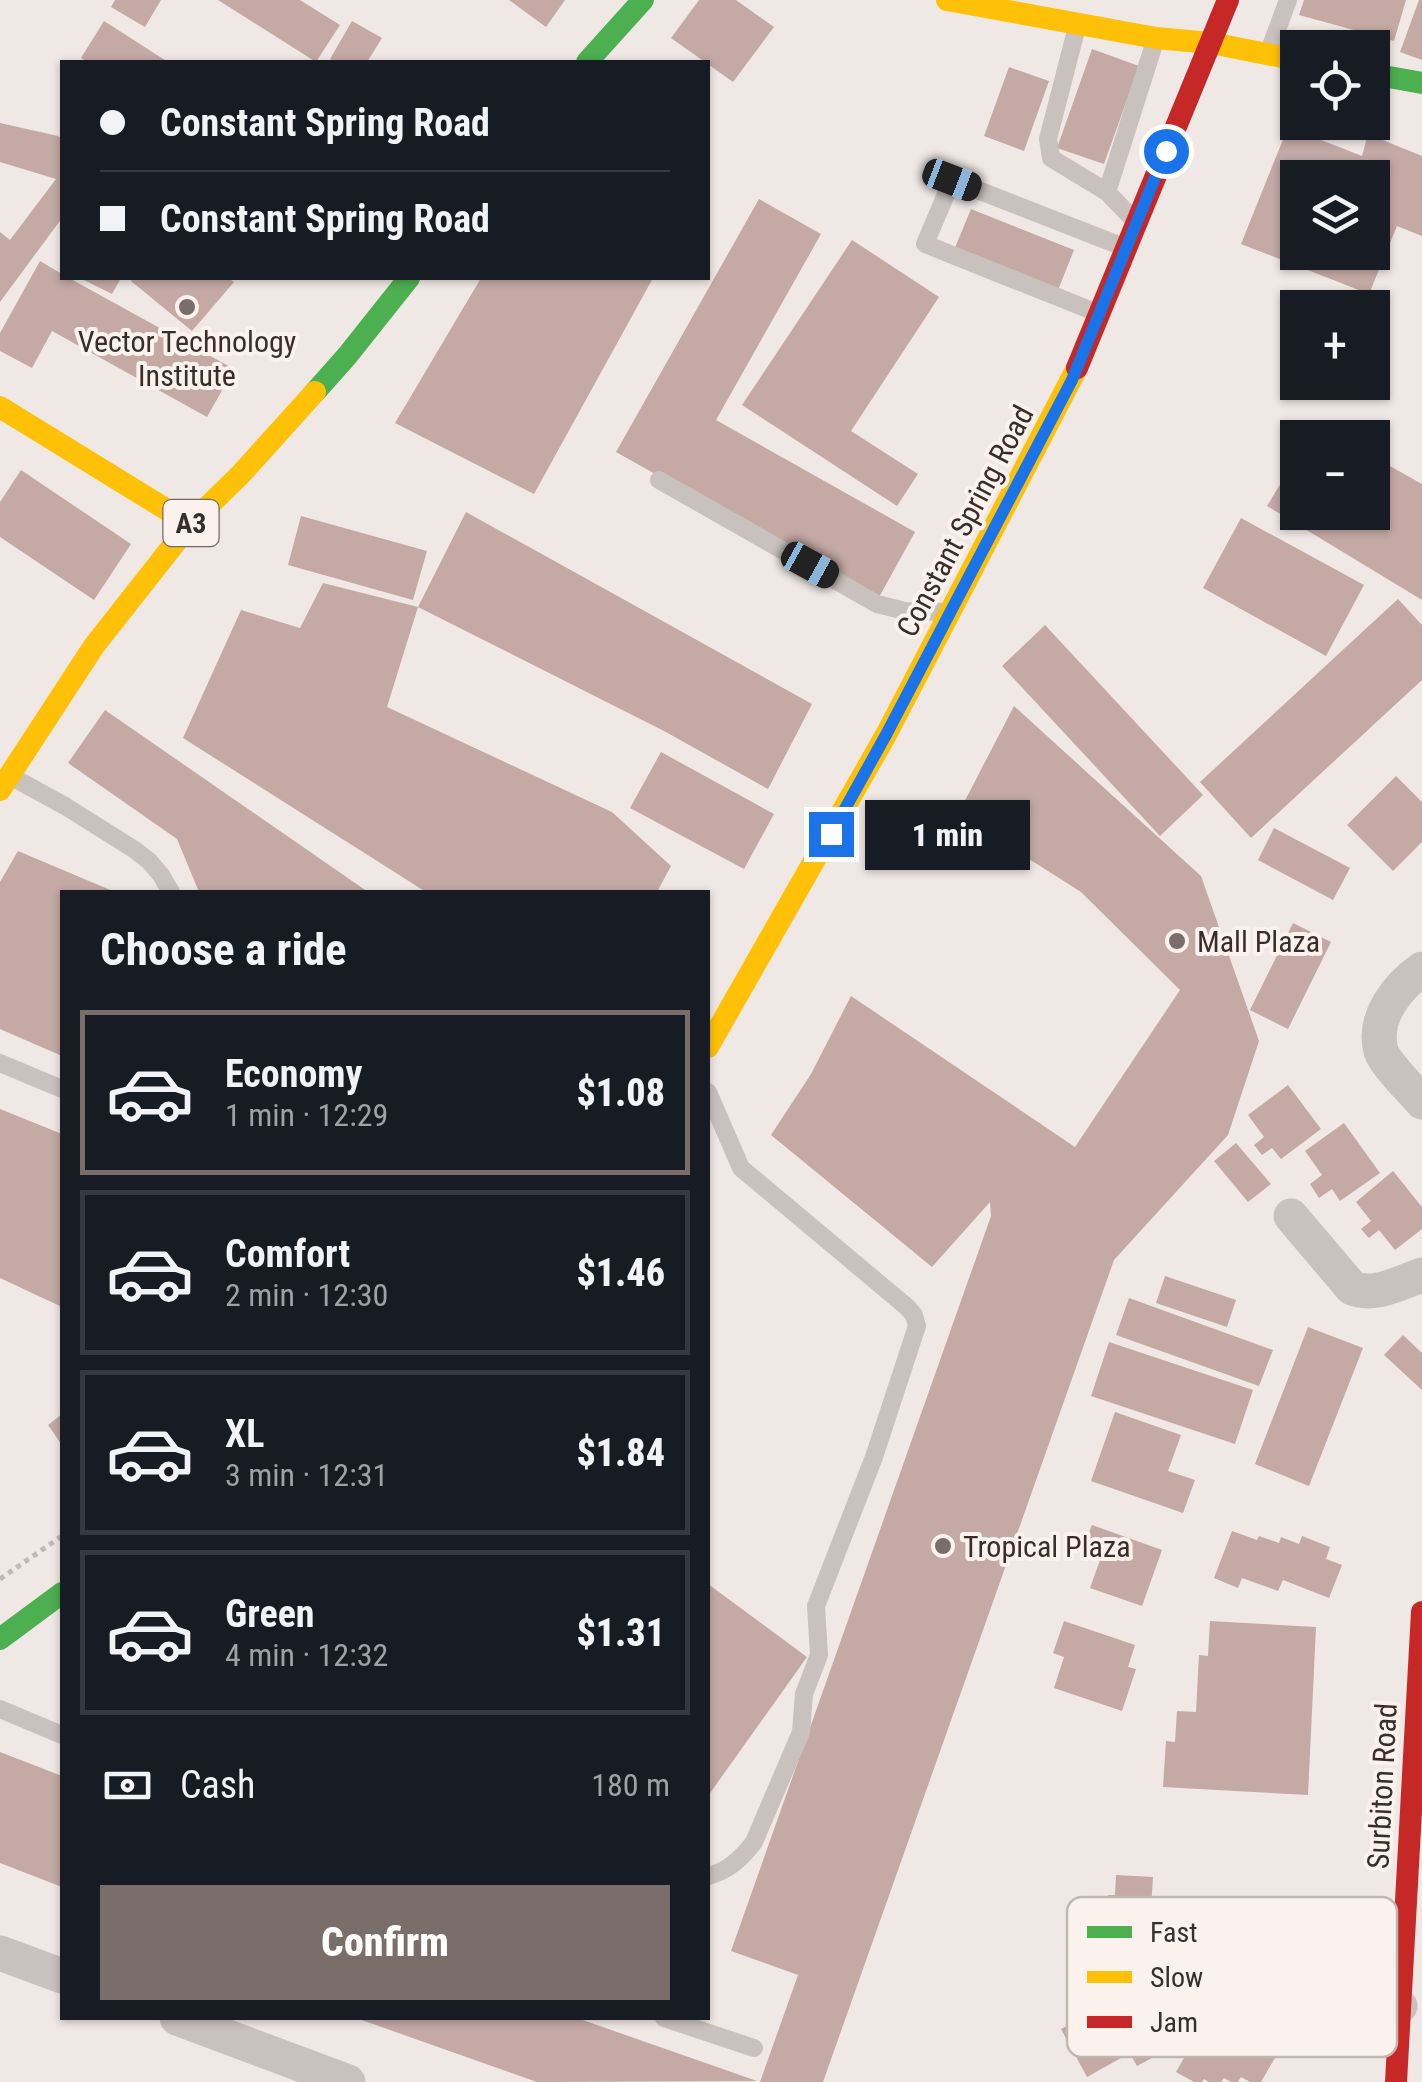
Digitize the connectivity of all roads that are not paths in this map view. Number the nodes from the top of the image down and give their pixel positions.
1 (643, 0) edge
2 (946, 0) edge
3 (1228, 0) edge
4 (1288, 0) edge
5 (997, 4) edge
6 (1078, 23) junction
7 (1156, 38) junction
8 (1211, 43) junction
9 (1267, 54) junction
10 (1280, 57) edge
11 (589, 60) edge
12 (1390, 77) edge
13 (1422, 83) edge
14 (1107, 192) junction
15 (1136, 223) junction
16 (1126, 248) junction
17 (407, 280) edge
18 (1100, 314) junction
19 (0, 407) edge
20 (659, 480) dead end
21 (190, 524) junction
22 (951, 612) junction
23 (5, 783) edge
24 (170, 890) edge
25 (1422, 969) edge
26 (710, 1043) edge
27 (0, 1063) edge
28 (60, 1088) edge
29 (710, 1097) edge
30 (1422, 1102) edge
31 (1292, 1216) dead end
32 (1422, 1275) edge
33 (60, 1594) edge
34 (1422, 1612) edge
35 (0, 1639) edge
36 (0, 1709) edge
37 (60, 1734) edge
38 (710, 1875) edge
39 (0, 1952) edge
40 (60, 1975) edge
41 (191, 2020) edge
42 (670, 2020) edge
43 (1407, 2028) edge
44 (754, 2048) dead end
45 (348, 2082) edge
46 (1396, 2082) edge

1 - 11 main road
2 - 5 main road
3 - 8 main road, Constant Spring Road
4 - 9 lane
5 - 6 main road
6 - 7 main road
6 - 14 lane
7 - 8 main road
7 - 14 lane
8 - 9 main road
8 - 15 main road, Constant Spring Road
9 - 10 main road
12 - 13 main road
14 - 15 lane
15 - 16 main road, Constant Spring Road
16 - 18 main road, Constant Spring Road
16 - 18 lane
17 - 21 main road, A3
18 - 22 main road, Constant Spring Road
19 - 21 main road
20 - 22 lane
21 - 23 main road, A3
22 - 26 main road, Constant Spring Road
23 - 24 lane
25 - 30 street
27 - 28 lane
29 - 38 lane
31 - 32 street
33 - 35 main road
34 - 43 main road, Surbiton Road
36 - 37 lane
39 - 40 street
41 - 45 street
42 - 44 lane
43 - 46 main road, Surbiton Road

